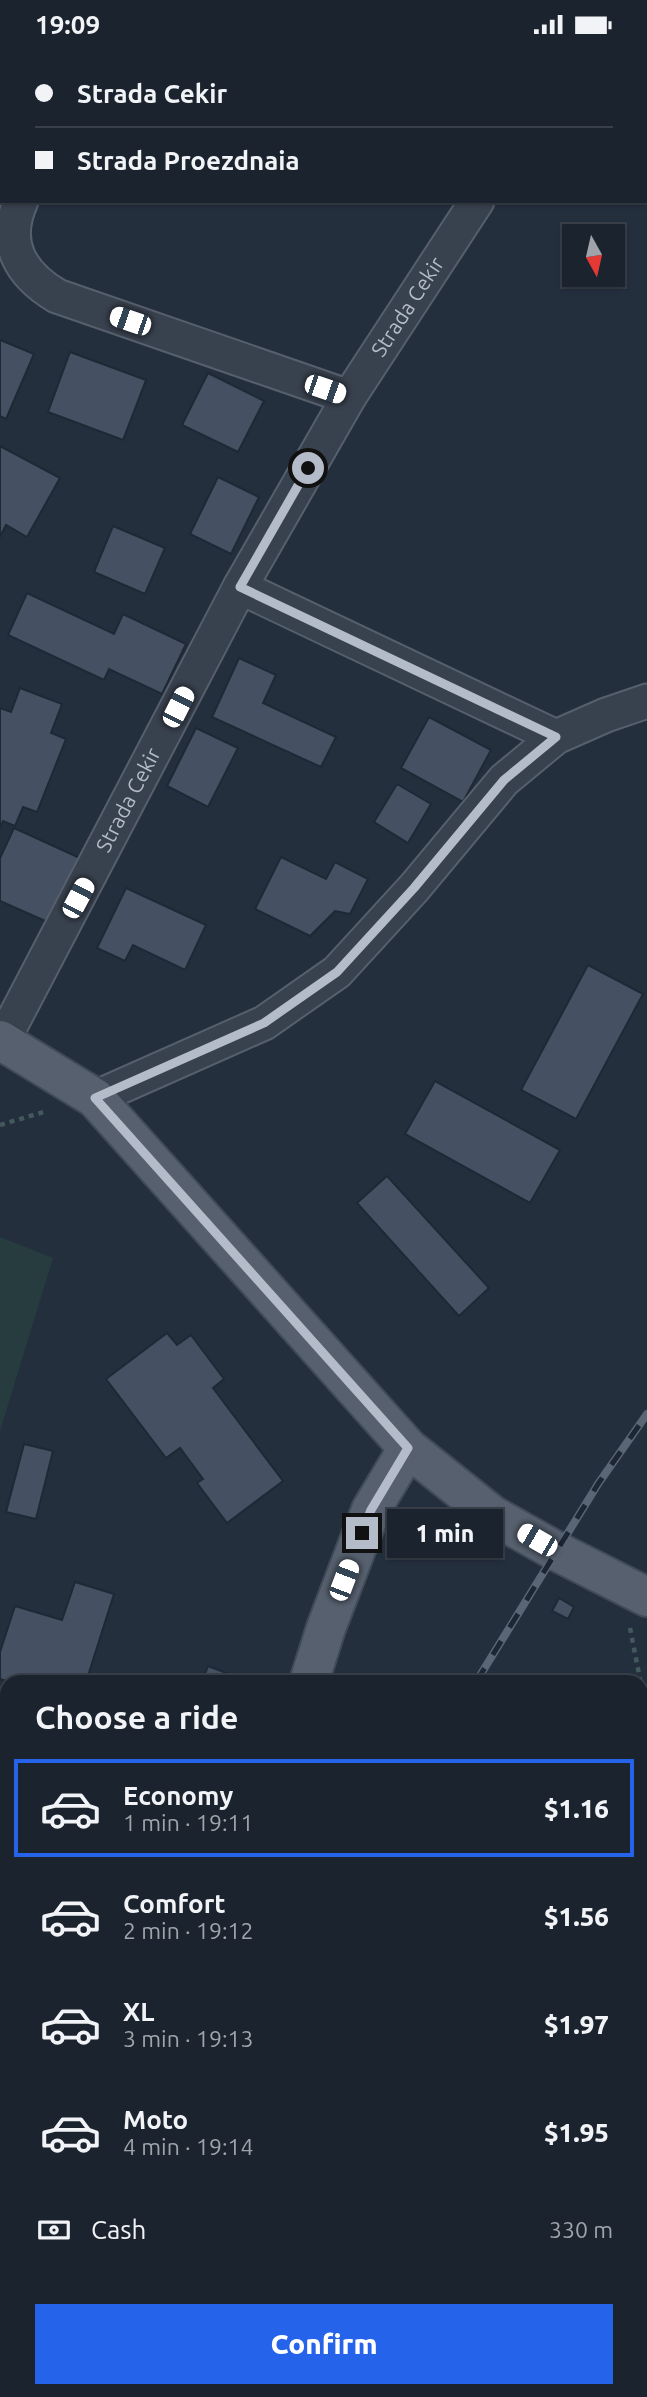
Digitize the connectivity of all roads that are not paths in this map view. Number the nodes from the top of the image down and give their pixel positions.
1 (20, 203) edge
2 (476, 203) edge
3 (349, 397) junction
4 (240, 587) junction
5 (647, 701) edge
6 (556, 737) junction
7 (1, 1041) edge
8 (95, 1098) junction
9 (408, 1448) junction
10 (635, 1592) edge
11 (311, 1675) edge

1 - 3 street
2 - 3 street, Strada Cekir
3 - 4 street, Strada Cekir
4 - 6 street
4 - 7 street, Strada Cekir
5 - 6 street
6 - 8 street
7 - 8 main road
8 - 9 main road
9 - 10 main road
9 - 11 main road

